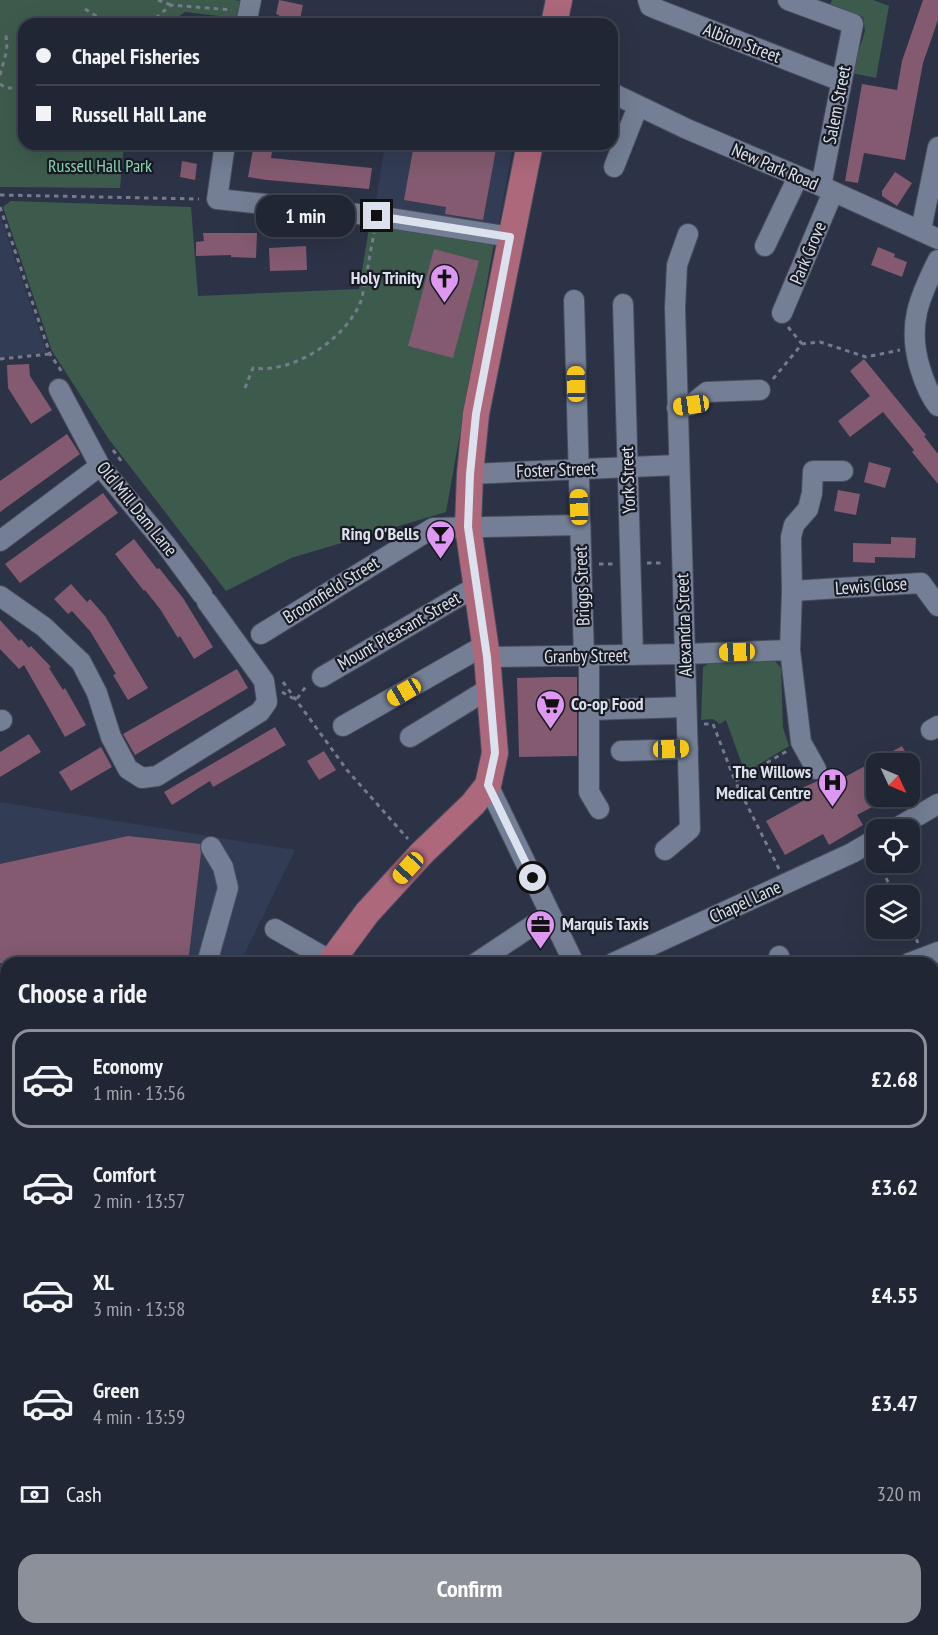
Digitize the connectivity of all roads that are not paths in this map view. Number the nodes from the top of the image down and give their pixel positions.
1 (559, 0) edge
2 (648, 0) edge
3 (789, 0) edge
4 (555, 18) edge
5 (841, 81) junction
6 (618, 96) edge
7 (638, 106) junction
8 (938, 147) edge
9 (224, 150) edge
10 (529, 150) edge
11 (614, 167) dead end
12 (798, 177) junction
13 (827, 189) junction
14 (688, 234) dead end
15 (929, 234) edge
16 (510, 237) junction
17 (765, 246) dead end
18 (938, 260) edge
19 (574, 300) dead end
20 (623, 304) dead end
21 (782, 313) dead end
22 (61, 381) road end
23 (760, 390) road end
24 (938, 406) edge
25 (677, 408) junction
26 (678, 465) junction
27 (100, 466) junction
28 (628, 467) junction
29 (578, 469) junction
30 (843, 471) dead end
31 (470, 474) junction
32 (580, 525) junction
33 (468, 527) junction
34 (0, 540) edge
35 (477, 586) junction
36 (792, 591) junction
37 (0, 596) edge
38 (938, 606) edge
39 (261, 634) dead end
40 (790, 650) junction
41 (486, 651) junction
42 (685, 654) junction
43 (633, 655) junction
44 (586, 656) junction
45 (322, 677) road end
46 (490, 688) junction
47 (589, 710) junction
48 (687, 715) junction
49 (343, 726) dead end
50 (410, 737) dead end
51 (688, 749) junction
52 (621, 751) dead end
53 (816, 769) dead end
54 (488, 785) junction
55 (938, 804) edge
56 (599, 809) dead end
57 (912, 819) edge
58 (866, 845) edge
59 (211, 847) dead end
60 (664, 850) dead end
61 (550, 914) junction
62 (275, 929) dead end
63 (209, 957) edge
64 (323, 957) edge
65 (335, 957) edge
66 (485, 957) edge
67 (571, 957) edge
68 (626, 957) edge

1 - 4 main road
2 - 5 street, Albion Street
3 - 5 street, Salem Street
5 - 13 street, Salem Street
6 - 7 street, New Park Road
7 - 11 street
7 - 12 street, New Park Road
8 - 15 street
9 - 16 street
10 - 16 main road
12 - 13 street, New Park Road
12 - 17 street
13 - 15 street, New Park Road
13 - 21 street, Park Grove
14 - 25 street, Alexandra Street
16 - 31 main road
18 - 24 street
19 - 29 street, Briggs Street
20 - 28 street, York Street
22 - 27 street, Old Mill Dam Lane
23 - 25 street
25 - 26 street, Alexandra Street
26 - 28 street, Foster Street
26 - 42 street, Alexandra Street
27 - 34 street
27 - 37 street, Old Mill Dam Lane
28 - 29 street, Foster Street
28 - 43 street, York Street
29 - 31 street, Foster Street
29 - 32 street, Briggs Street
30 - 36 street
31 - 33 main road
32 - 33 street, Broomfield Street
32 - 44 street, Briggs Street
33 - 35 main road
33 - 39 street, Broomfield Street
35 - 41 main road
35 - 45 street, Mount Pleasant Street
36 - 38 street, Lewis Close
36 - 40 street
40 - 42 street, Granby Street
40 - 53 street
41 - 44 street, Granby Street
41 - 46 main road
41 - 49 street
42 - 43 street, Granby Street
42 - 48 street, Alexandra Street
43 - 44 street, Granby Street
44 - 47 street, Briggs Street
46 - 50 street
46 - 54 main road
47 - 48 street
47 - 56 street, Briggs Street
48 - 51 street, Alexandra Street
51 - 52 street
51 - 60 street, Alexandra Street
54 - 61 street
54 - 65 main road
55 - 57 street
58 - 68 street, Chapel Lane
59 - 63 street
61 - 66 street
61 - 67 street
62 - 64 street

